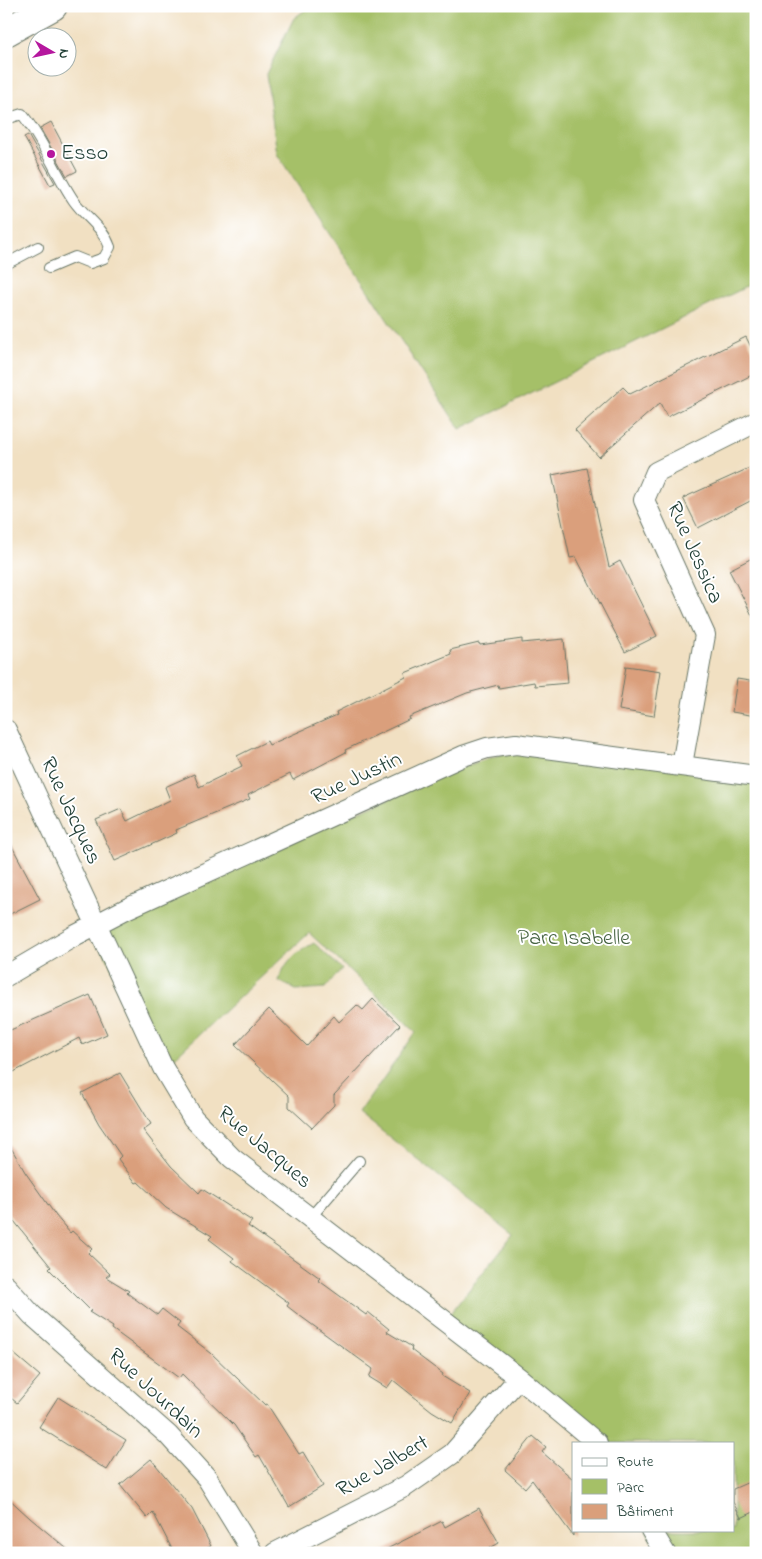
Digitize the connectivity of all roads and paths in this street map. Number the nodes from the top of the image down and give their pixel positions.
1 (54, 6) edge
2 (6, 32) edge
3 (6, 118) edge
4 (38, 247) dead end
5 (6, 264) edge
6 (49, 268) dead end
7 (756, 422) edge
8 (6, 730) edge
9 (682, 764) junction
10 (756, 776) edge
11 (96, 924) junction
12 (6, 976) edge
13 (359, 1161) dead end
14 (310, 1218) junction
15 (6, 1286) edge
16 (519, 1378) junction
17 (596, 1442) edge
18 (652, 1532) edge
19 (253, 1553) edge
20 (276, 1553) edge
21 (665, 1553) edge

1 - 2 main road
3 - 6 lane
4 - 5 lane
7 - 9 street, Rue Jessica
8 - 11 street, Rue Jacques
9 - 10 street, Rue Justin
9 - 11 street, Rue Justin
11 - 12 street, Rue Justin
11 - 14 street, Rue Jacques
13 - 14 lane
14 - 16 street, Rue Jacques
15 - 19 street, Rue Jourdain
16 - 17 street, Rue Jacques
16 - 20 street, Rue Jalbert
18 - 21 street

